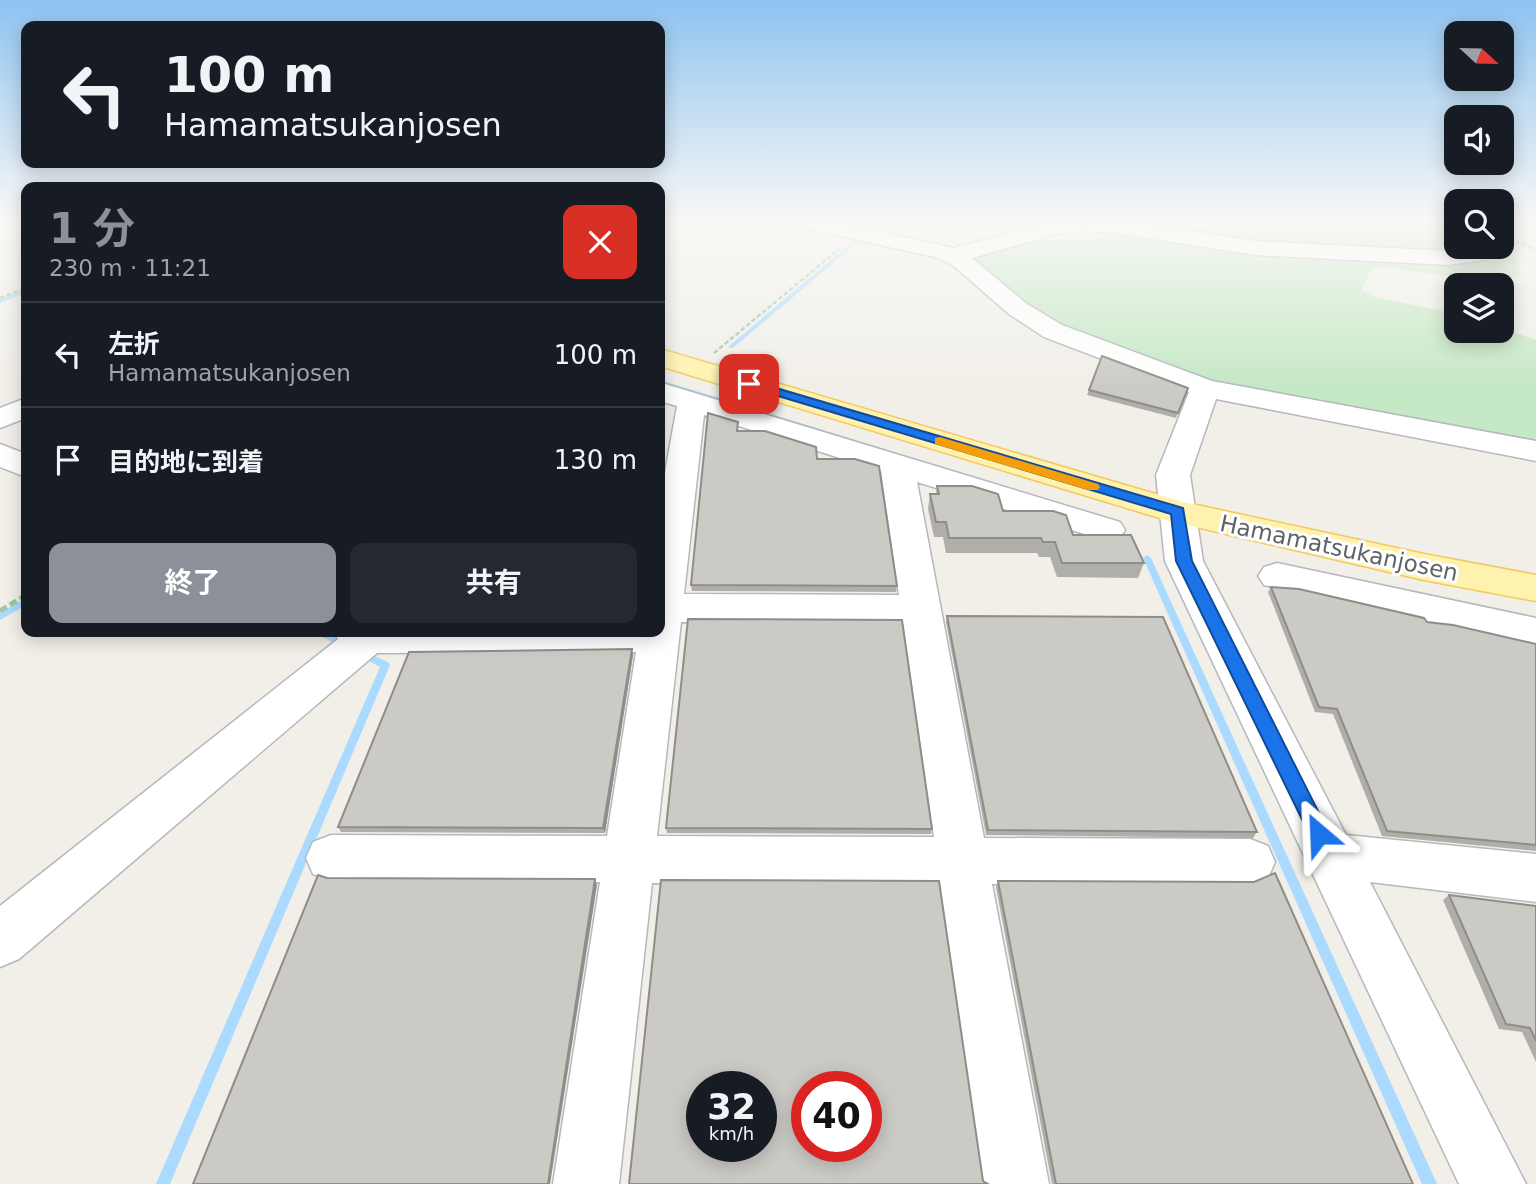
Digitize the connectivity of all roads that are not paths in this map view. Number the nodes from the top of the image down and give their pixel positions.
1 (977, 276) edge
2 (665, 351) edge
3 (680, 381) edge
4 (1205, 388) junction
5 (21, 409) edge
6 (0, 419) edge
7 (1536, 452) edge
8 (0, 454) edge
9 (21, 464) edge
10 (897, 465) junction
11 (1176, 500) junction
12 (1107, 530) dead end
13 (1536, 566) edge
14 (1277, 576) dead end
15 (1536, 588) edge
16 (665, 589) edge
17 (921, 609) junction
18 (665, 626) edge
19 (1536, 633) edge
20 (362, 637) edge
21 (659, 637) edge
22 (331, 858) dead end
23 (1331, 858) junction
24 (629, 859) junction
25 (962, 861) junction
26 (1251, 862) dead end
27 (1536, 878) edge
28 (0, 940) edge
29 (586, 1184) edge
30 (1016, 1184) edge
31 (1493, 1184) edge

1 - 4 street
2 - 3 main road, Hamamatsukanjosen
3 - 10 street
3 - 11 main road, Hamamatsukanjosen
3 - 16 street
4 - 7 street
4 - 11 street
5 - 6 street
8 - 9 street
10 - 12 street
10 - 17 street
11 - 13 main road, Hamamatsukanjosen
11 - 15 main road, Hamamatsukanjosen
11 - 23 street
14 - 19 street
17 - 18 street
17 - 25 street
20 - 28 street
21 - 24 street
22 - 24 street
23 - 27 street
23 - 31 street
24 - 25 street
24 - 29 street
25 - 26 street
25 - 30 street

